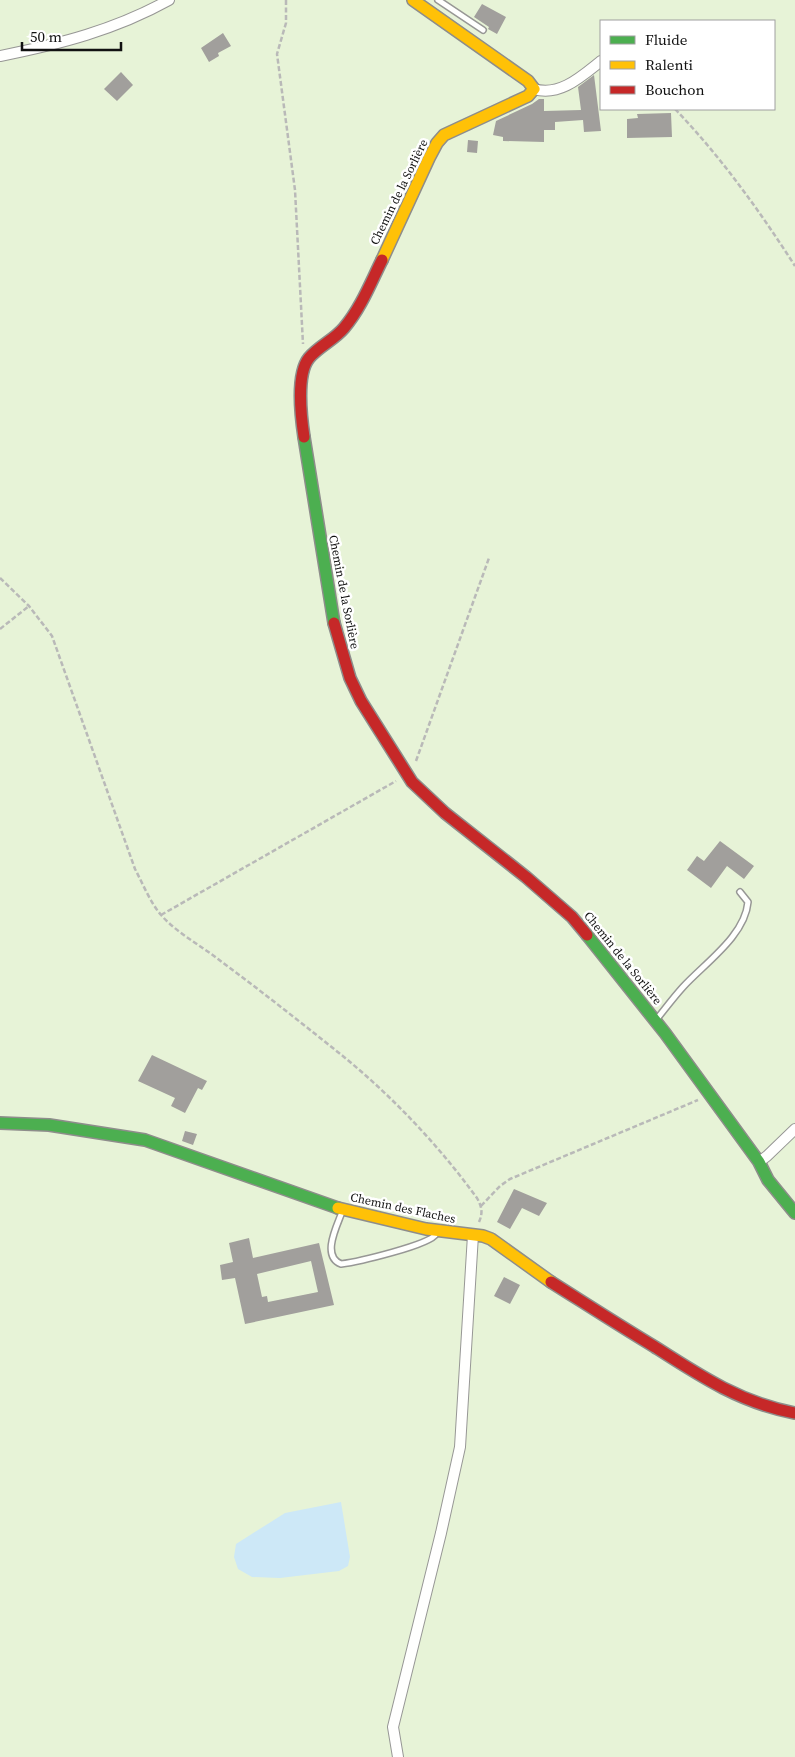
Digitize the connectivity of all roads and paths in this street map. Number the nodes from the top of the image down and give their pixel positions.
1 (169, 0) edge
2 (286, 0) edge
3 (438, 0) edge
4 (419, 1) edge
5 (483, 30) dead end
6 (0, 56) edge
7 (600, 62) edge
8 (534, 89) junction
9 (676, 110) edge
10 (795, 266) edge
11 (310, 357) junction
12 (489, 558) dead end
13 (0, 578) edge
14 (30, 606) junction
15 (0, 629) edge
16 (406, 774) junction
17 (740, 892) dead end
18 (161, 915) junction
19 (656, 1021) junction
20 (707, 1092) junction
21 (0, 1123) edge
22 (795, 1129) edge
23 (759, 1162) junction
24 (481, 1206) junction
25 (343, 1210) junction
26 (795, 1214) edge
27 (437, 1231) junction
28 (474, 1235) junction
29 (795, 1412) edge
30 (398, 1757) edge

1 - 6 street
2 - 11 path
3 - 5 lane
4 - 8 street
7 - 8 street
8 - 11 street, Chemin de la Sorlière
9 - 10 path
11 - 16 street, Chemin de la Sorlière
12 - 16 path
13 - 14 path
14 - 15 path
14 - 18 path
16 - 18 path
16 - 19 street, Chemin de la Sorlière
17 - 19 lane
18 - 24 path
19 - 20 street, Chemin de la Sorlière
20 - 23 street, Chemin de la Sorlière
20 - 24 path
21 - 25 street, Chemin des Flaches
22 - 23 street
23 - 26 street, Chemin de la Sorlière
24 - 28 path
25 - 27 street, Chemin des Flaches
25 - 27 lane
27 - 28 street, Chemin des Flaches
28 - 29 street, Chemin des Flaches
28 - 30 street

